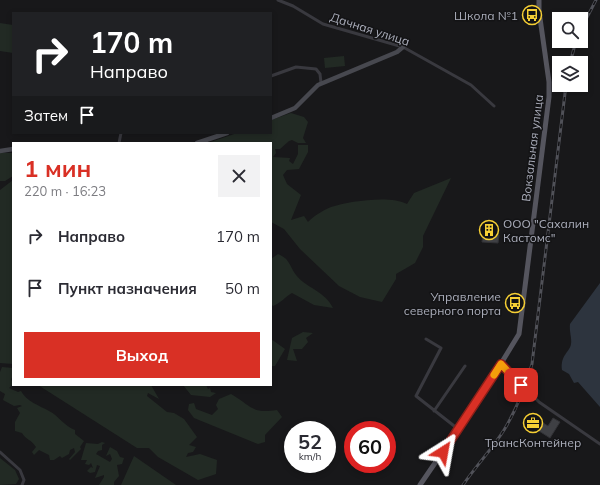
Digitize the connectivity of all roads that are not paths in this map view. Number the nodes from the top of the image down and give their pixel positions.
1 (278, 0) edge
2 (539, 0) edge
3 (403, 47) junction
4 (272, 76) edge
5 (321, 83) junction
6 (494, 106) dead end
7 (272, 118) edge
8 (224, 134) edge
9 (200, 142) edge
10 (12, 149) edge
11 (0, 151) edge
12 (426, 339) dead end
13 (501, 364) junction
14 (465, 366) dead end
15 (434, 411) junction
16 (458, 429) junction
17 (600, 444) edge
18 (0, 452) edge
19 (22, 485) edge
20 (420, 485) edge

1 - 3 street, Дачная улица
2 - 13 main road, Вокзальная улица
3 - 5 street
3 - 6 street, Дачная улица
4 - 5 street
5 - 7 street
8 - 9 street
10 - 11 street
12 - 15 street
13 - 16 main road, Вокзальная улица
13 - 17 street
14 - 15 street
15 - 16 street
16 - 20 main road, Вокзальная улица
18 - 19 street

